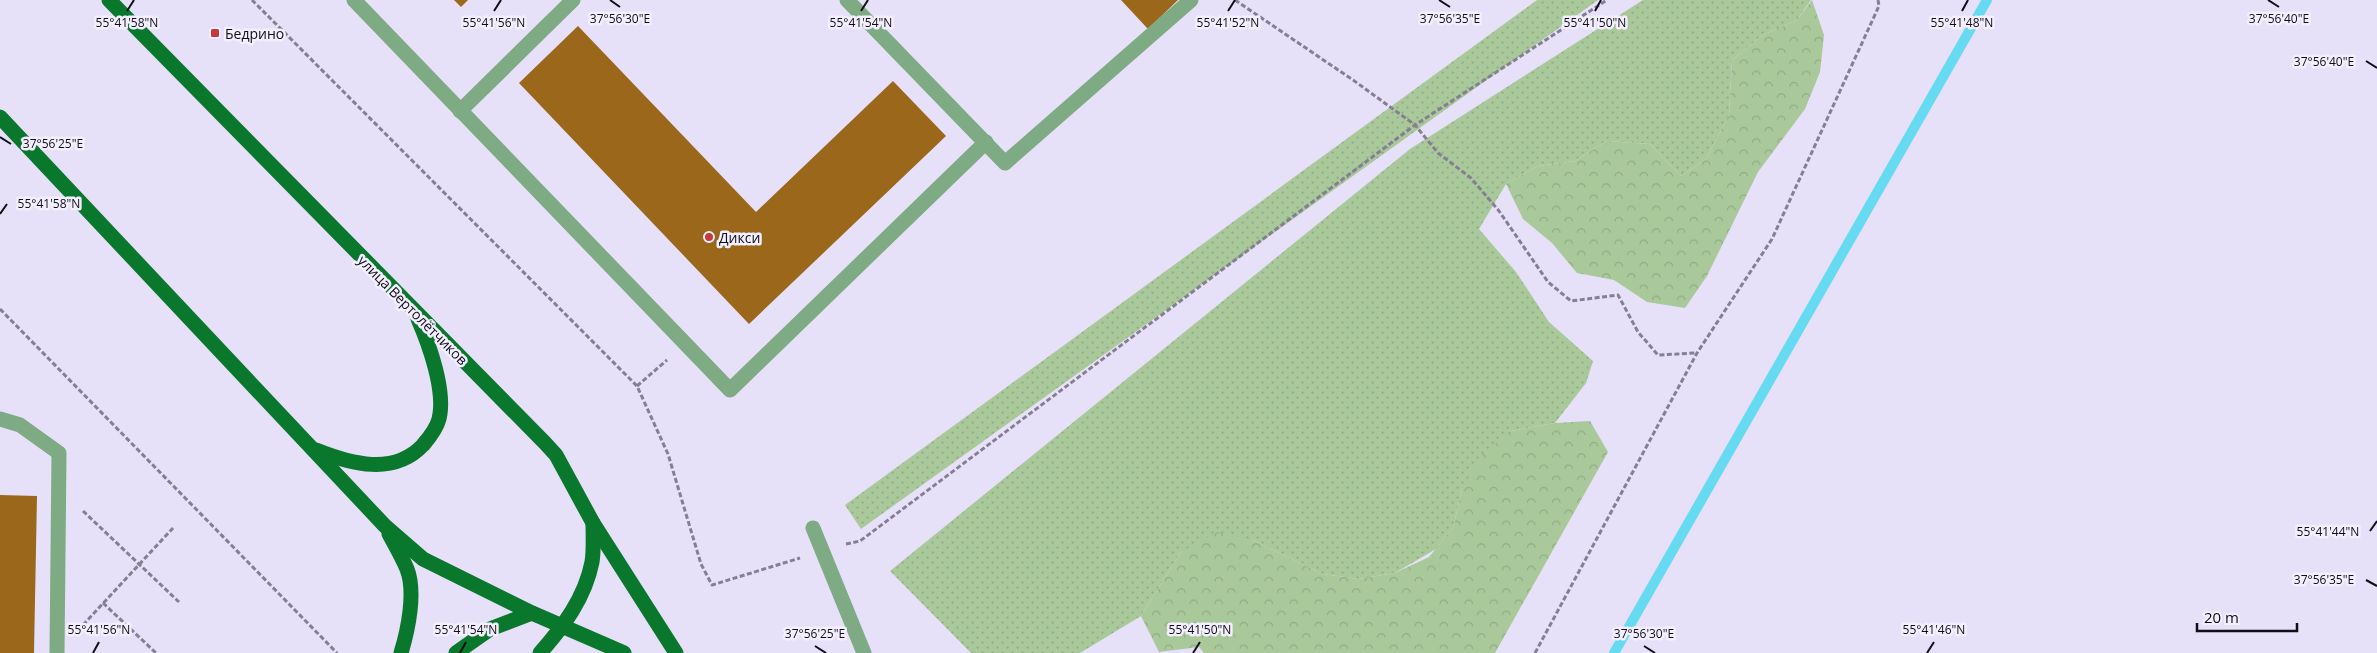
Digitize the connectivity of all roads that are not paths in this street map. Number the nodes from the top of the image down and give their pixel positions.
1 (109, 0) edge
2 (354, 0) edge
3 (574, 0) edge
4 (847, 0) edge
5 (1191, 0) edge
6 (460, 111) junction
7 (0, 117) edge
8 (986, 142) junction
9 (415, 313) junction
10 (0, 419) edge
11 (310, 447) junction
12 (593, 523) junction
13 (385, 526) junction
14 (813, 528) dead end
15 (532, 613) junction
16 (564, 626) junction
17 (57, 653) edge
18 (401, 653) edge
19 (456, 653) edge
20 (540, 653) edge
21 (624, 653) edge
22 (676, 653) edge
23 (864, 653) edge

1 - 9 main road, улица Вертолётчиков
2 - 6 lane
3 - 6 lane
4 - 8 lane
5 - 8 lane
6 - 8 lane
7 - 11 main road
9 - 11 main road
9 - 12 main road, улица Вертолётчиков
10 - 17 lane
11 - 13 main road
12 - 16 main road
12 - 22 main road, улица Вертолётчиков
13 - 15 main road
13 - 18 main road
14 - 23 lane
15 - 16 main road
15 - 19 main road
16 - 20 main road
16 - 21 main road

